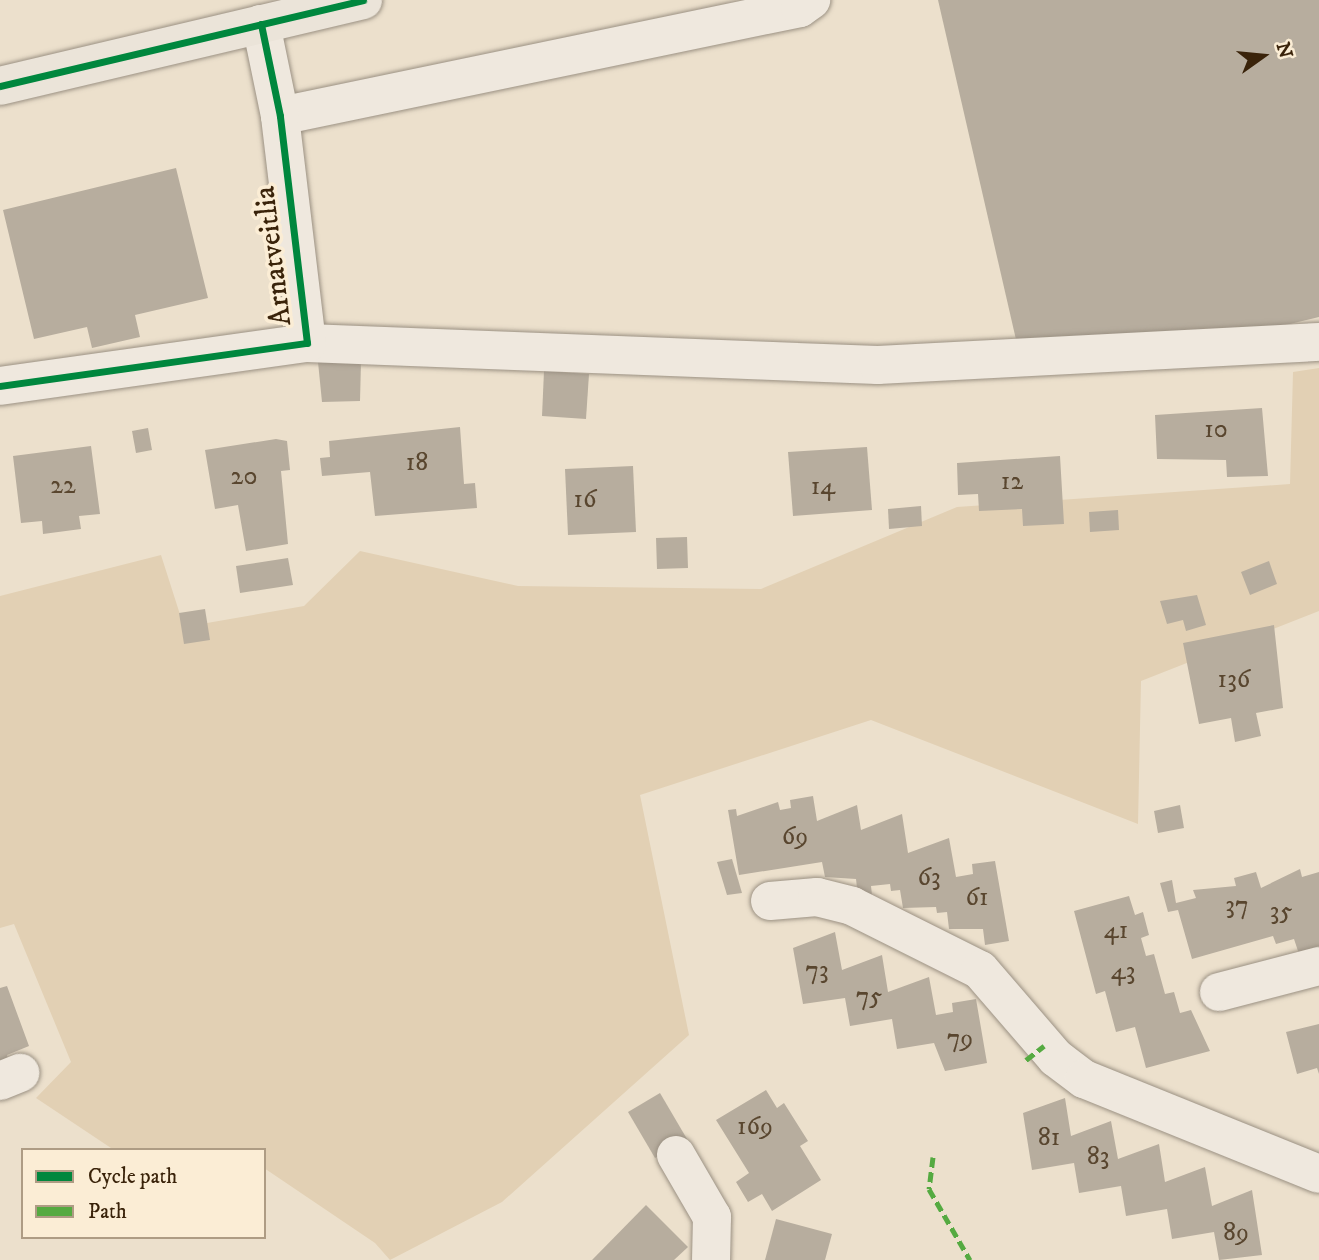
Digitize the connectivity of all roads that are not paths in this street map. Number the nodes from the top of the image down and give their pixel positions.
1 (363, 0) edge
2 (811, 0) edge
3 (261, 24) junction
4 (0, 86) edge
5 (280, 116) junction
6 (1319, 342) edge
7 (307, 343) junction
8 (0, 386) edge
9 (771, 901) dead end
10 (1319, 966) edge
11 (1219, 992) dead end
12 (676, 1155) dead end
13 (1319, 1174) edge
14 (711, 1260) edge

1 - 3 main road
2 - 5 street
3 - 4 main road
3 - 5 street, Arnatveitlia
5 - 7 street, Arnatveitlia
6 - 7 street
7 - 8 street, Arnatveitlia
9 - 13 street
10 - 11 street
12 - 14 street

